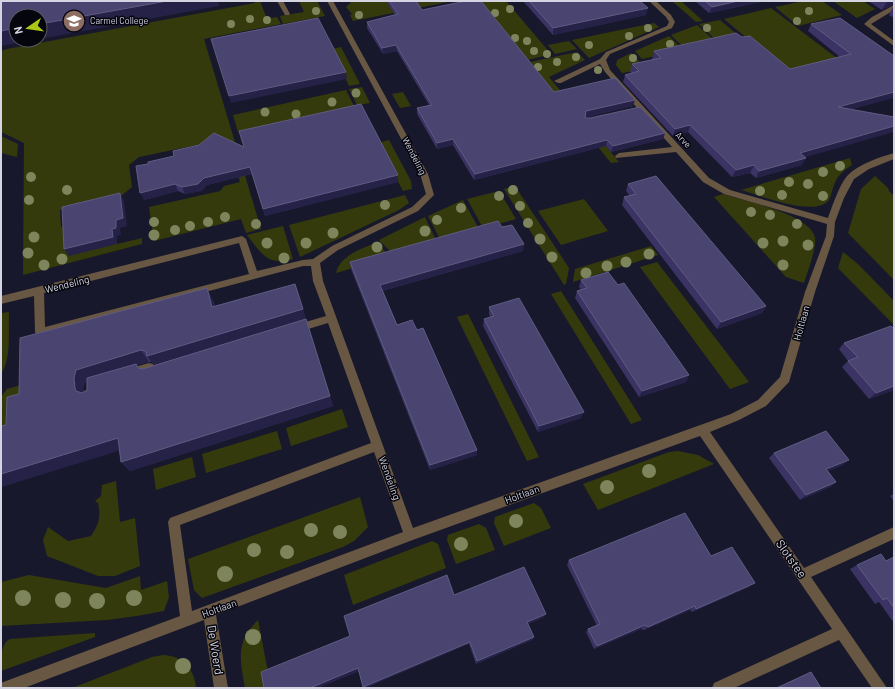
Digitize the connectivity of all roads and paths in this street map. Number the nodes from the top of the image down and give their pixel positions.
1 (280, 1) edge
2 (330, 1) edge
3 (652, 1) edge
4 (894, 7) edge
5 (286, 14) dead end
6 (894, 44) edge
7 (602, 60) junction
8 (558, 81) dead end
9 (678, 149) junction
10 (619, 156) dead end
11 (894, 156) edge
12 (831, 222) junction
13 (316, 262) junction
14 (254, 275) junction
15 (39, 291) junction
16 (1, 300) edge
17 (332, 318) junction
18 (282, 333) edge
19 (163, 371) edge
20 (116, 377) edge
21 (702, 430) junction
22 (378, 446) junction
23 (894, 533) edge
24 (410, 535) junction
25 (802, 575) junction
26 (209, 612) junction
27 (187, 619) junction
28 (841, 632) junction
29 (6, 688) edge
30 (221, 688) edge
31 (720, 688) edge
32 (880, 688) edge

1 - 5 street
2 - 13 street, Wendeling
3 - 7 street
4 - 6 street
7 - 8 street
7 - 9 street, Arve
9 - 10 street
9 - 12 street, Arve
11 - 12 street, Holtlaan
12 - 21 street, Holtlaan
13 - 14 street, Wendeling
13 - 17 street, Wendeling
14 - 15 street, Wendeling
14 - 15 street, Wendeling
15 - 16 street
17 - 18 street
17 - 22 street, Wendeling
19 - 20 street
21 - 24 street, Holtlaan
21 - 25 street, Slotstee
22 - 24 street, Wendeling
22 - 27 street
23 - 25 street
24 - 26 street, Holtlaan
25 - 28 street, Slotstee
26 - 27 street, Holtlaan
26 - 30 street, De Woerd
27 - 29 street, Holtlaan
28 - 31 street
28 - 32 street, Slotstee

